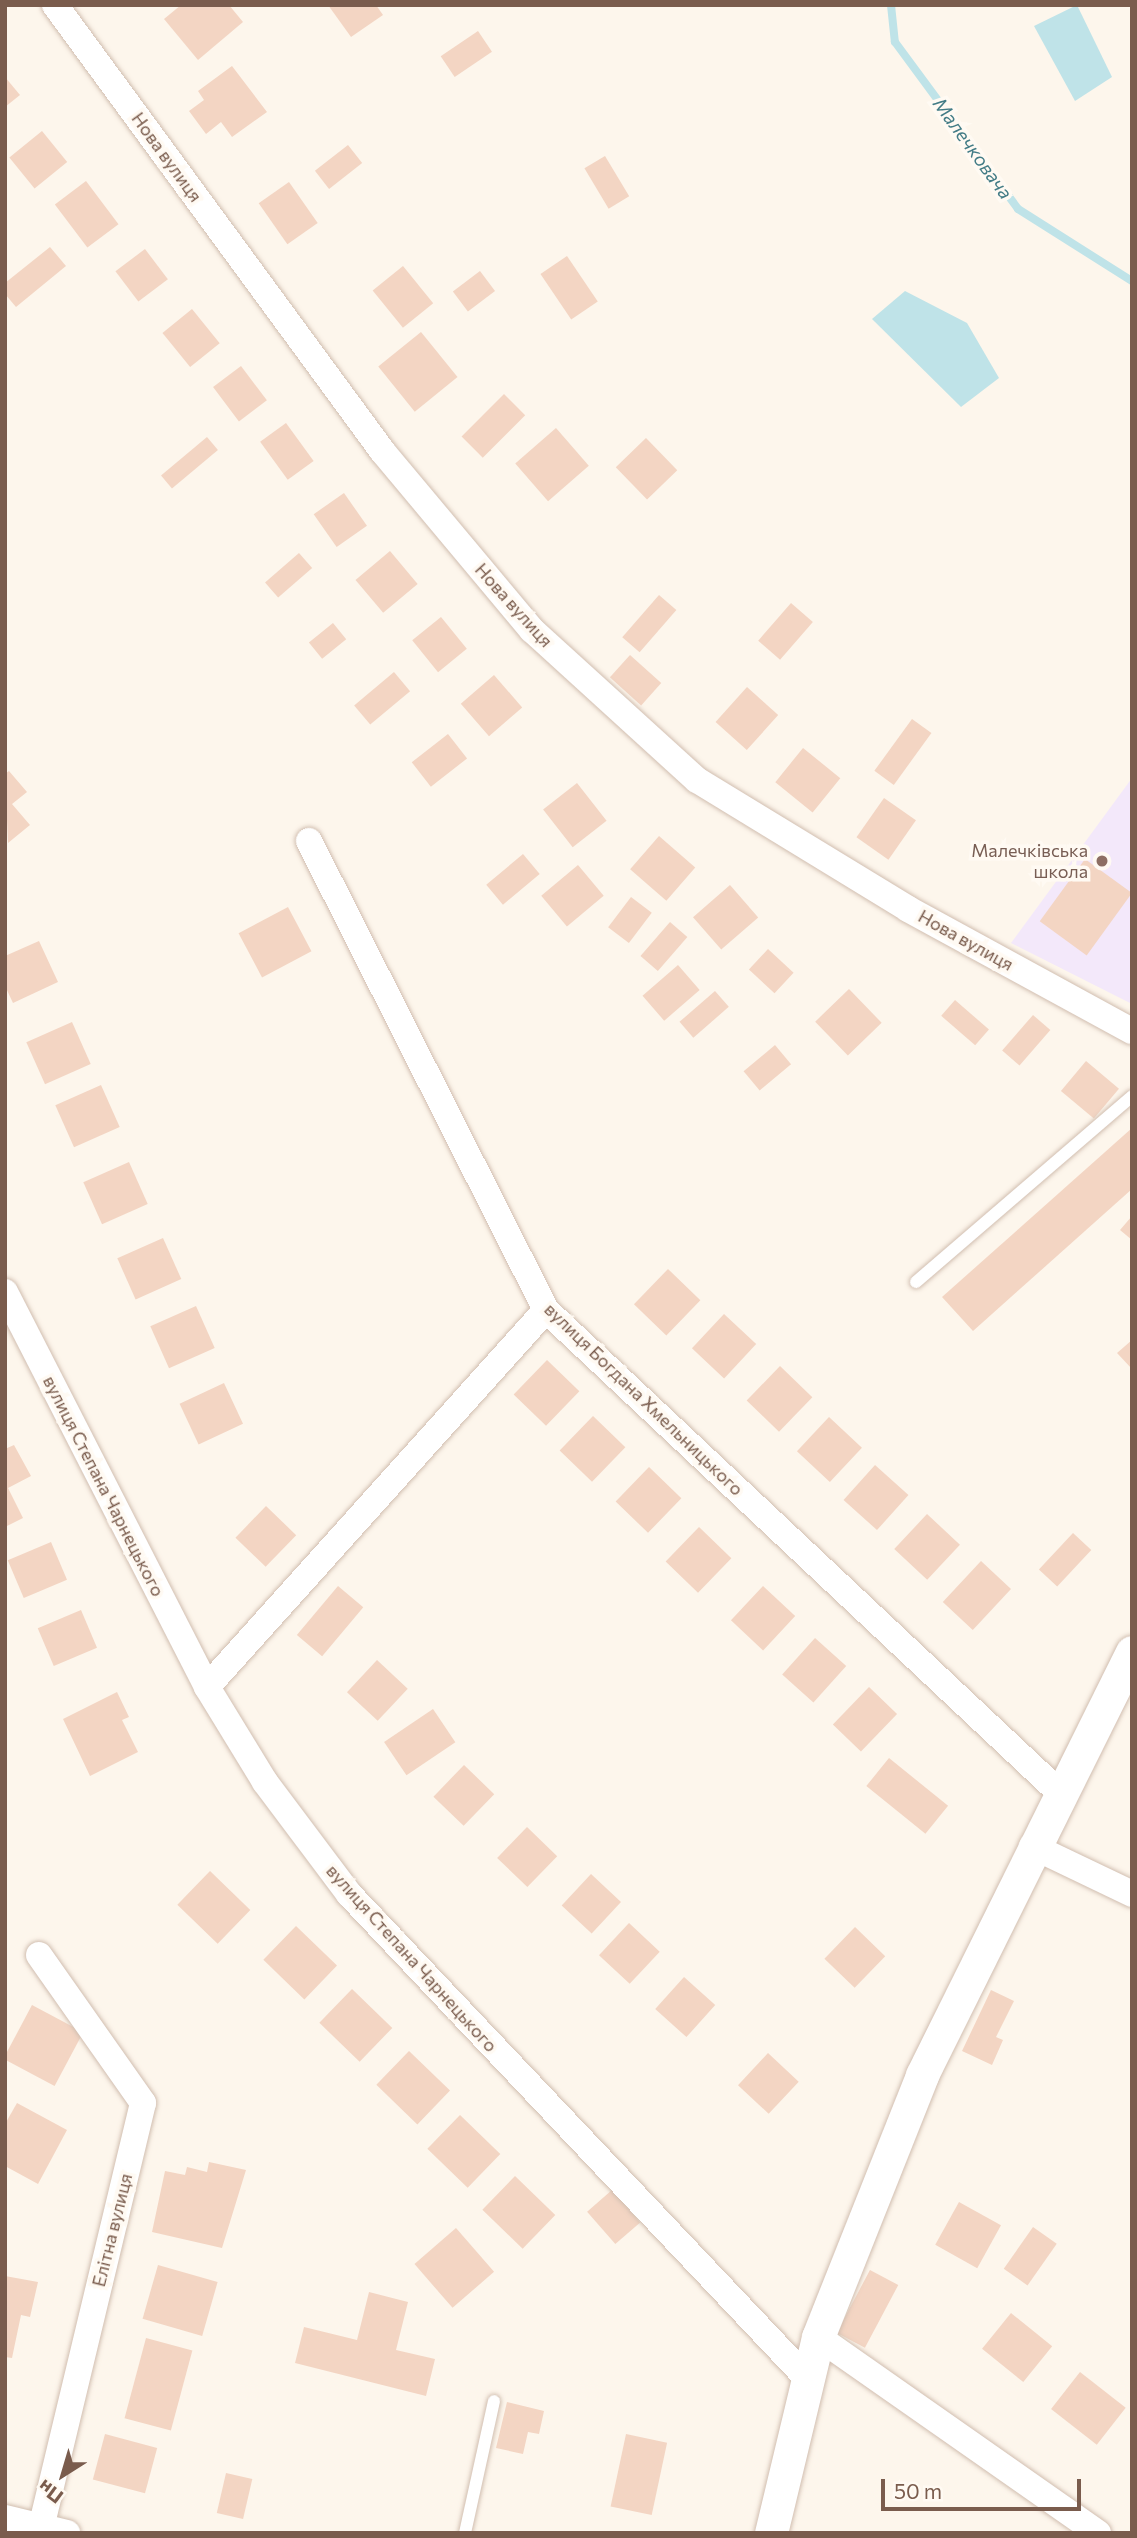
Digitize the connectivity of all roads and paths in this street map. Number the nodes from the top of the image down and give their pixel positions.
1 (55, 5) edge
2 (309, 841) dead end
3 (1132, 1031) edge
4 (1132, 1096) edge
5 (916, 1282) dead end
6 (5, 1292) edge
7 (546, 1310) junction
8 (1132, 1652) edge
9 (207, 1687) junction
10 (1060, 1793) junction
11 (1032, 1846) junction
12 (1132, 1895) edge
13 (39, 1955) dead end
14 (818, 2337) junction
15 (805, 2376) junction
16 (494, 2402) dead end
17 (5, 2518) edge
18 (40, 2530) edge
19 (67, 2533) edge
20 (465, 2533) edge
21 (771, 2533) edge
22 (1098, 2533) edge

1 - 3 street, Нова вулиця
2 - 7 street, вулиця Богдана Хмельницького
4 - 5 lane
6 - 9 street, вулиця Степана Чарнецького
7 - 9 street
7 - 10 street, вулиця Богдана Хмельницького
8 - 10 street
9 - 15 street, вулиця Степана Чарнецького
10 - 11 street
11 - 12 street
11 - 14 street
13 - 18 street, Елітна вулиця
14 - 15 street
14 - 22 street
15 - 21 street
16 - 20 lane
17 - 18 street
18 - 19 street

